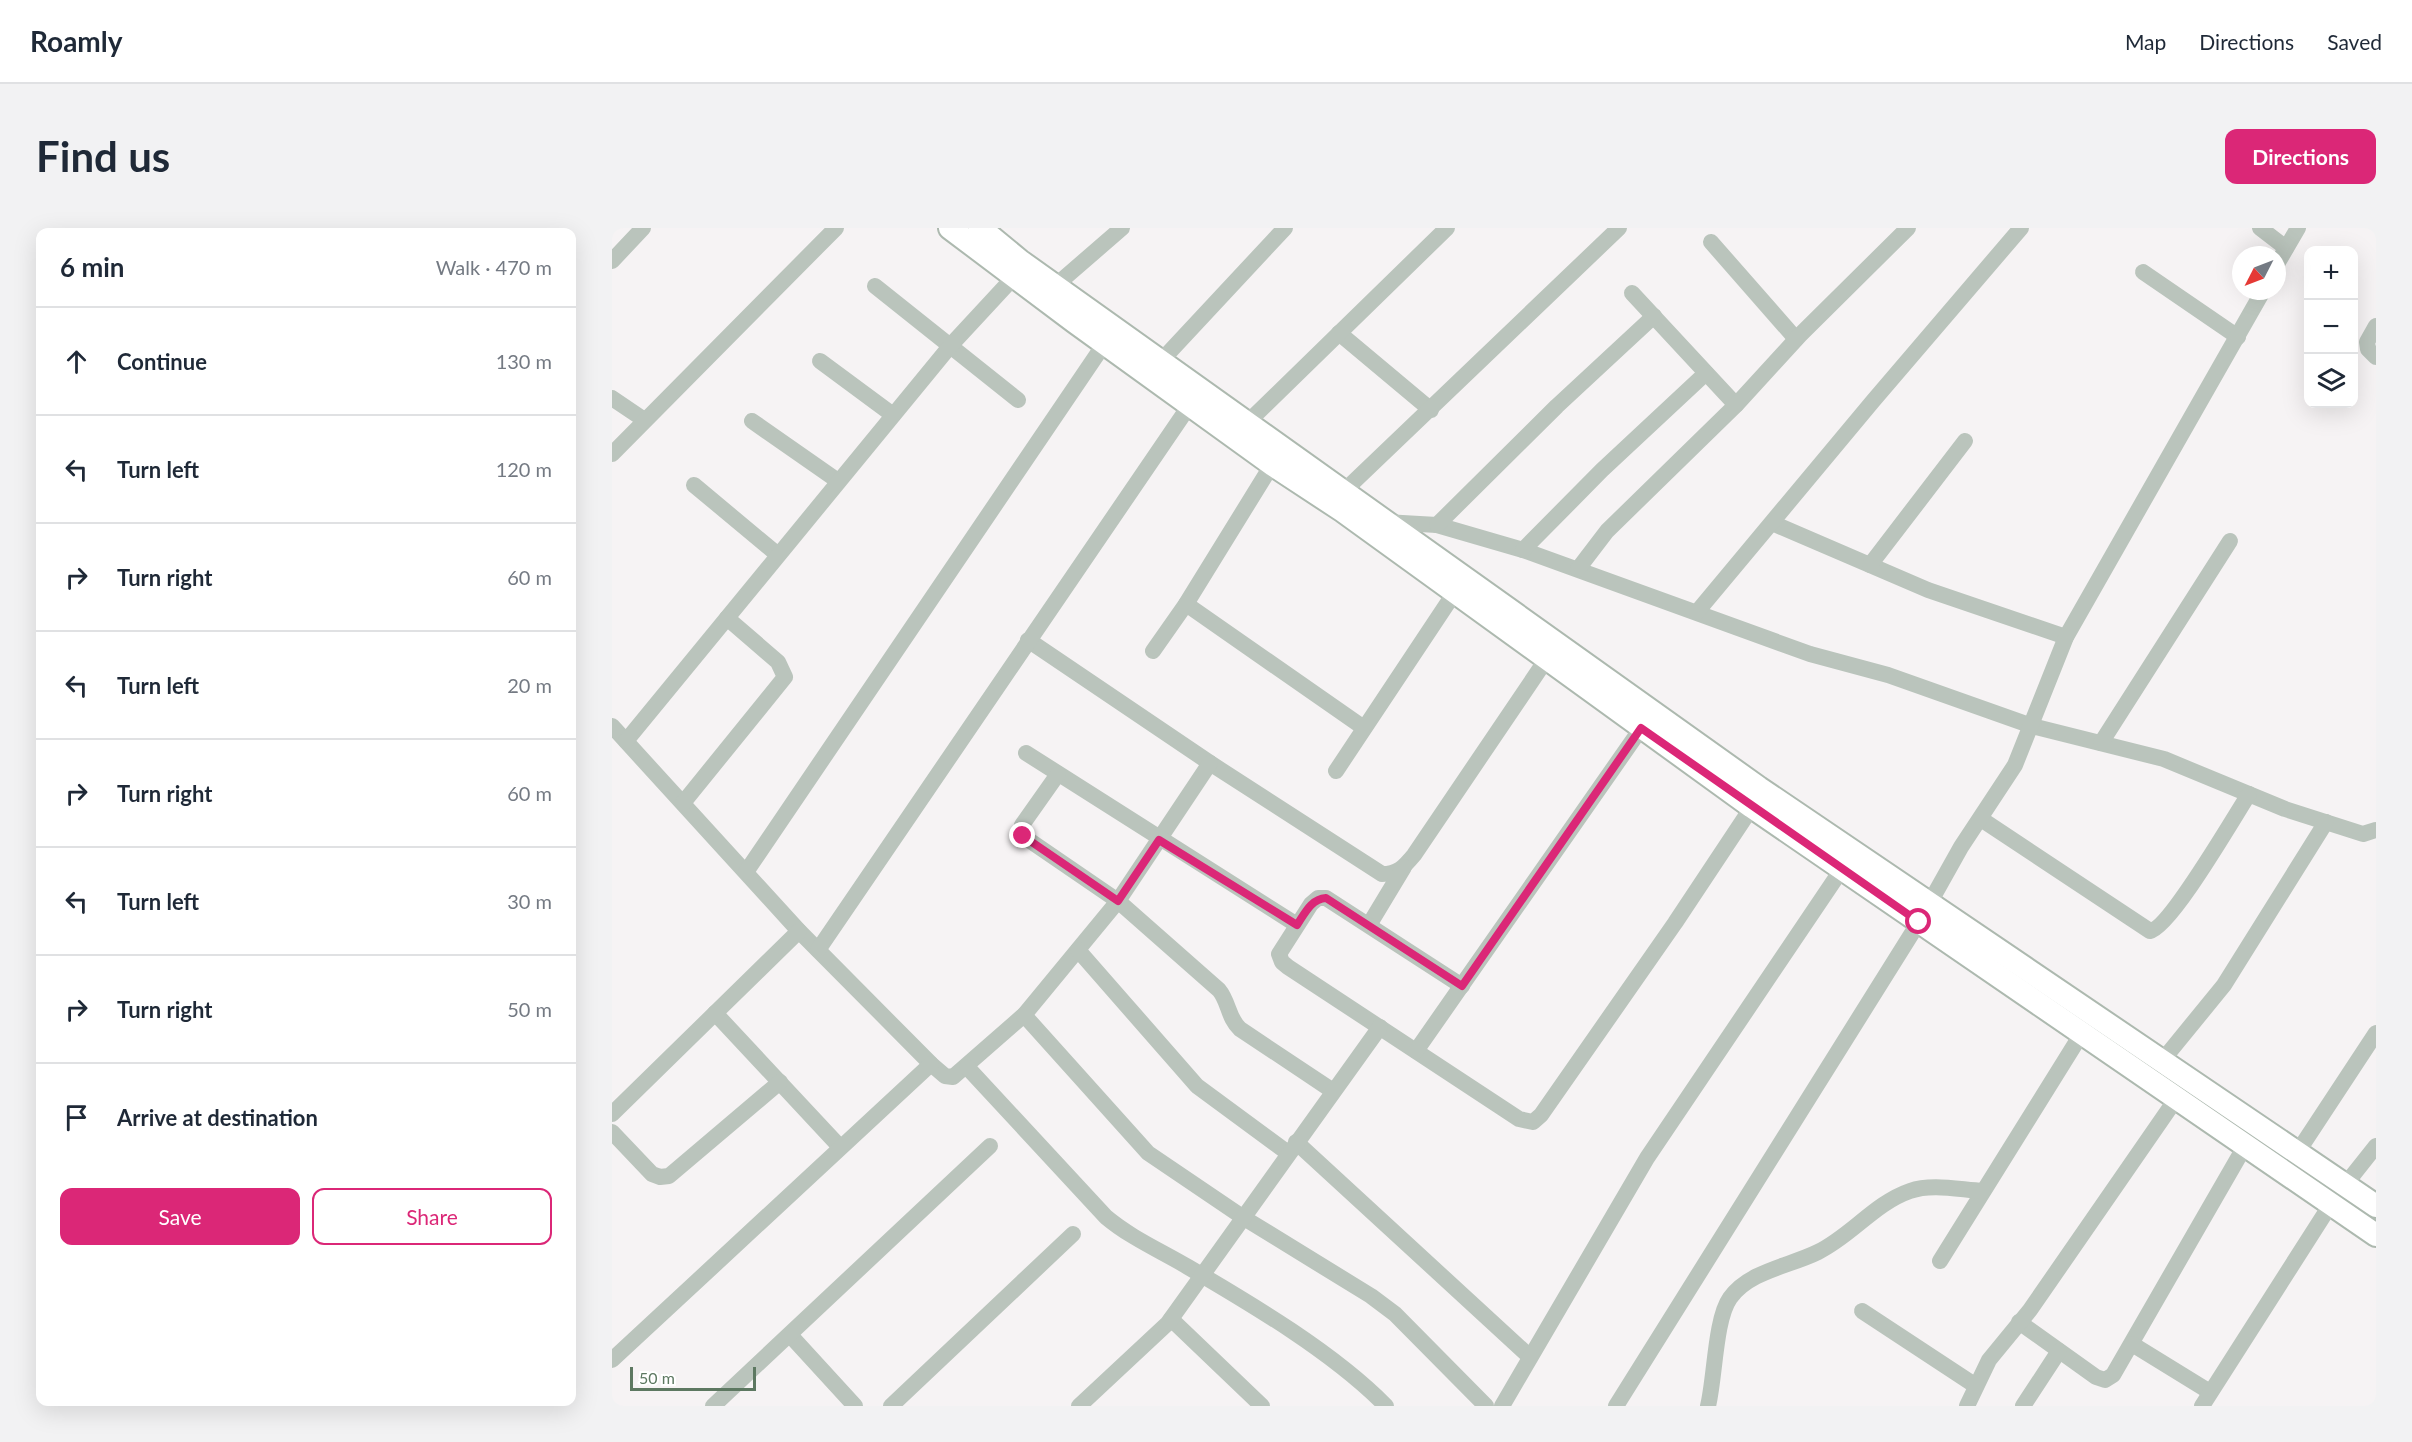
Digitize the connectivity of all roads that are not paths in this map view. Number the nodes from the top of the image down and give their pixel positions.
1 (643, 228) edge
2 (836, 228) edge
3 (950, 228) edge
4 (980, 228) edge
5 (1122, 228) edge
6 (1285, 228) edge
7 (1447, 228) edge
8 (1619, 228) edge
9 (1908, 228) edge
10 (2022, 228) edge
11 (2260, 228) edge
12 (2298, 228) edge
13 (1711, 242) dead end
14 (2283, 246) edge
15 (2286, 248) edge
16 (612, 261) edge
17 (2143, 272) dead end
18 (1014, 277) junction
19 (875, 286) dead end
20 (1049, 292) junction
21 (1632, 293) dead end
22 (2258, 300) edge
23 (1654, 316) junction
24 (2376, 326) edge
25 (1339, 333) junction
26 (1110, 336) junction
27 (2238, 337) junction
28 (1796, 339) junction
29 (951, 345) junction
30 (2376, 357) edge
31 (1161, 361) junction
32 (820, 362) dead end
33 (1706, 373) junction
34 (1195, 397) junction
35 (612, 398) edge
36 (1018, 400) dead end
37 (1736, 405) junction
38 (1431, 410) junction
39 (893, 415) junction
40 (643, 419) junction
41 (752, 421) dead end
42 (1248, 422) junction
43 (1965, 441) dead end
44 (612, 454) edge
45 (1278, 456) junction
46 (838, 481) junction
47 (694, 485) dead end
48 (1343, 492) junction
49 (1388, 522) junction
50 (1773, 523) junction
51 (1437, 525) junction
52 (1365, 527) junction
53 (2230, 541) dead end
54 (1523, 550) junction
55 (778, 555) junction
56 (1870, 565) junction
57 (1578, 569) junction
58 (1455, 592) junction
59 (1186, 603) junction
60 (1698, 612) junction
61 (727, 618) junction
62 (2066, 637) junction
63 (1028, 640) junction
64 (1153, 651) dead end
65 (1552, 651) junction
66 (1647, 720) junction
67 (612, 726) edge
68 (2032, 726) junction
69 (1364, 728) junction
70 (626, 741) junction
71 (2101, 743) junction
72 (1026, 753) dead end
73 (1210, 763) junction
74 (1336, 771) dead end
75 (1058, 774) junction
76 (2249, 794) junction
77 (683, 803) junction
78 (1752, 807) junction
79 (1981, 819) junction
80 (2326, 822) junction
81 (2376, 830) edge
82 (1159, 840) junction
83 (1847, 860) junction
84 (1404, 867) junction
85 (746, 872) junction
86 (1118, 901) junction
87 (1930, 902) junction
88 (1919, 922) junction
89 (1297, 925) junction
90 (1370, 925) junction
91 (799, 931) junction
92 (818, 950) junction
93 (1078, 950) junction
94 (1462, 986) junction
95 (715, 1013) junction
96 (1024, 1015) junction
97 (2088, 1023) junction
98 (1380, 1027) junction
99 (2376, 1032) edge
100 (1416, 1051) junction
101 (2162, 1061) junction
102 (931, 1064) junction
103 (967, 1067) junction
104 (780, 1082) junction
105 (1333, 1091) junction
106 (2176, 1098) junction
107 (612, 1114) edge
108 (612, 1132) edge
109 (990, 1146) dead end
110 (2245, 1146) junction
111 (2376, 1146) edge
112 (840, 1147) junction
113 (1292, 1148) junction
114 (2297, 1153) junction
115 (2345, 1185) junction
116 (1983, 1191) junction
117 (2331, 1204) junction
118 (2376, 1206) edge
119 (1244, 1218) junction
120 (1073, 1234) dead end
121 (2376, 1235) edge
122 (1940, 1261) dead end
123 (1203, 1275) junction
124 (1862, 1311) dead end
125 (1171, 1319) junction
126 (2019, 1322) junction
127 (790, 1335) junction
128 (2132, 1344) junction
129 (2059, 1351) junction
130 (1530, 1357) junction
131 (612, 1360) edge
132 (1976, 1386) junction
133 (2206, 1399) edge
134 (714, 1406) edge
135 (855, 1406) edge
136 (891, 1406) edge
137 (1079, 1406) edge
138 (1262, 1406) edge
139 (1386, 1406) edge
140 (1486, 1406) edge
141 (1502, 1406) edge
142 (1616, 1406) edge
143 (1708, 1406) edge
144 (1966, 1406) edge
145 (2023, 1406) edge

1 - 16 street
2 - 40 street
3 - 18 main road
4 - 20 main road
5 - 20 street
6 - 31 street
7 - 25 street
8 - 38 street
9 - 28 street
10 - 50 street
11 - 14 street
12 - 15 street
13 - 28 street
17 - 27 street
18 - 20 main road
18 - 29 street
19 - 29 street
20 - 26 main road
21 - 23 street
22 - 27 street
23 - 33 street
23 - 51 street
24 - 30 street
25 - 38 street
25 - 42 street
26 - 31 main road
26 - 34 main road
26 - 85 street
27 - 62 street
28 - 37 street
29 - 36 street
29 - 39 street
31 - 34 main road
32 - 39 street
33 - 37 street
33 - 54 street
34 - 42 main road
34 - 45 main road
34 - 63 street
35 - 40 street
37 - 57 street
38 - 48 street
39 - 46 street
40 - 44 street
41 - 46 street
42 - 45 main road
43 - 56 street
45 - 48 main road
45 - 52 main road
45 - 59 street
46 - 55 street
47 - 55 street
48 - 49 main road
49 - 51 street
49 - 52 street
49 - 65 main road
50 - 56 street
50 - 60 street
51 - 54 street
52 - 58 main road
53 - 71 street
54 - 57 street
55 - 61 street
56 - 62 street
57 - 60 street
58 - 65 main road
58 - 69 street
59 - 64 street
59 - 69 street
60 - 68 street
61 - 70 street
61 - 77 street
62 - 68 street
63 - 73 street
63 - 92 street
65 - 66 main road
65 - 84 street
66 - 78 main road
66 - 83 main road
66 - 94 street
67 - 70 street
68 - 71 street
68 - 79 street
69 - 74 street
70 - 77 street
71 - 76 street
72 - 75 street
73 - 82 street
73 - 84 street
75 - 82 street
75 - 86 street
76 - 79 street
76 - 80 street
77 - 85 street
78 - 83 main road
78 - 100 street
79 - 87 street
80 - 81 street
80 - 101 street
82 - 86 street
82 - 89 street
83 - 87 main road
83 - 88 main road
83 - 130 street
84 - 90 street
85 - 91 street
86 - 93 street
86 - 105 street
87 - 88 street
87 - 97 main road
88 - 97 main road
88 - 142 street
89 - 90 street
89 - 98 street
90 - 94 street
91 - 92 street
91 - 95 street
92 - 102 street
93 - 96 street
93 - 113 street
94 - 100 street
95 - 104 street
95 - 107 street
96 - 103 street
96 - 119 street
97 - 101 main road
97 - 106 main road
97 - 116 street
98 - 100 street
98 - 105 street
99 - 114 street
101 - 114 main road
102 - 103 street
102 - 112 street
103 - 123 street
104 - 108 street
104 - 112 street
105 - 113 street
106 - 110 main road
106 - 126 street
109 - 127 street
110 - 117 main road
110 - 128 street
111 - 115 street
112 - 131 street
113 - 119 street
113 - 130 street
114 - 115 main road
115 - 118 main road
116 - 122 street
116 - 143 street
117 - 121 main road
117 - 133 street
119 - 123 street
119 - 140 street
120 - 136 street
123 - 125 street
123 - 139 street
124 - 132 street
125 - 137 street
125 - 138 street
126 - 129 street
126 - 132 street
127 - 134 street
127 - 135 street
128 - 129 street
128 - 133 street
129 - 145 street
130 - 141 street
132 - 144 street

